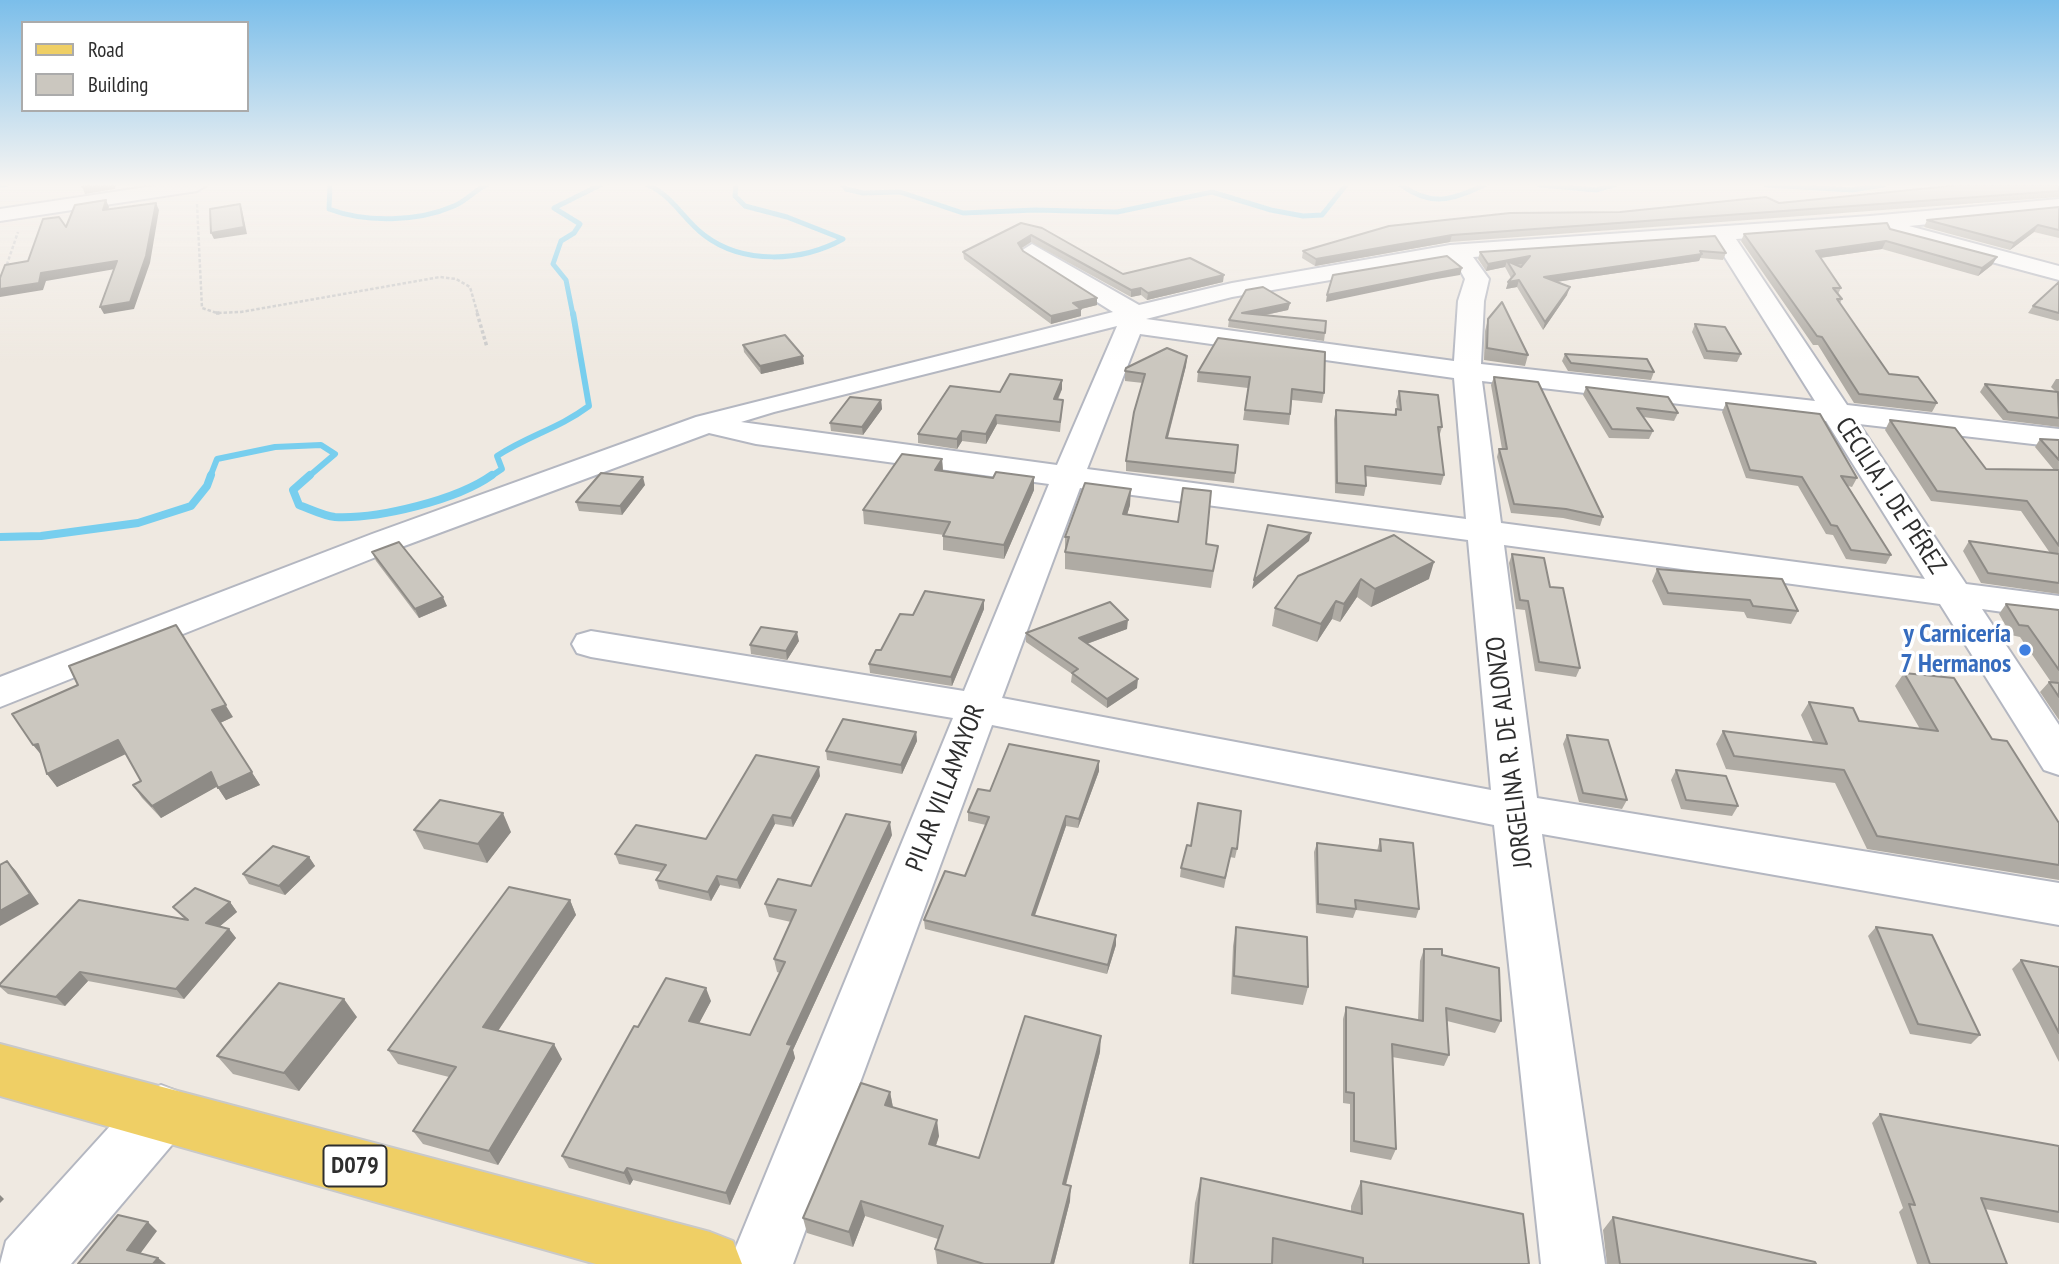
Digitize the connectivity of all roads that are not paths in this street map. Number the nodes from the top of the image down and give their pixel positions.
1 (1564, 244) edge
2 (1728, 244) edge
3 (1949, 244) edge
4 (1032, 251) dead end
5 (1450, 252) junction
6 (2059, 273) edge
7 (1133, 319) junction
8 (1467, 371) junction
9 (1837, 414) junction
10 (705, 423) junction
11 (2059, 438) edge
12 (1068, 476) junction
13 (1485, 533) junction
14 (1954, 596) junction
15 (2059, 608) edge
16 (591, 644) dead end
17 (0, 693) edge
18 (977, 708) junction
19 (2059, 759) edge
20 (1516, 812) junction
21 (2059, 904) edge
22 (0, 1070) edge
23 (162, 1112) junction
24 (29, 1264) edge
25 (710, 1264) edge
26 (761, 1264) edge
27 (1573, 1264) edge

1 - 5 street
2 - 9 street, CECILIA J. DE PÉREZ
3 - 6 street
4 - 7 street
5 - 7 street
5 - 8 street, JORGELINA R. DE ALONZO
7 - 8 street
7 - 10 street
7 - 12 street, PILAR VILLAMAYOR
8 - 9 street
8 - 13 street, JORGELINA R. DE ALONZO
9 - 11 street
9 - 14 street, CECILIA J. DE PÉREZ
10 - 12 street
10 - 17 street
12 - 13 street
12 - 18 street, PILAR VILLAMAYOR
13 - 14 street
13 - 20 street, JORGELINA R. DE ALONZO
14 - 15 street
14 - 19 street, CECILIA J. DE PÉREZ
16 - 18 street
18 - 20 street
18 - 26 street, PILAR VILLAMAYOR
20 - 21 street
20 - 27 street, JORGELINA R. DE ALONZO
22 - 23 main road, D079
23 - 24 street
23 - 25 main road, D079

